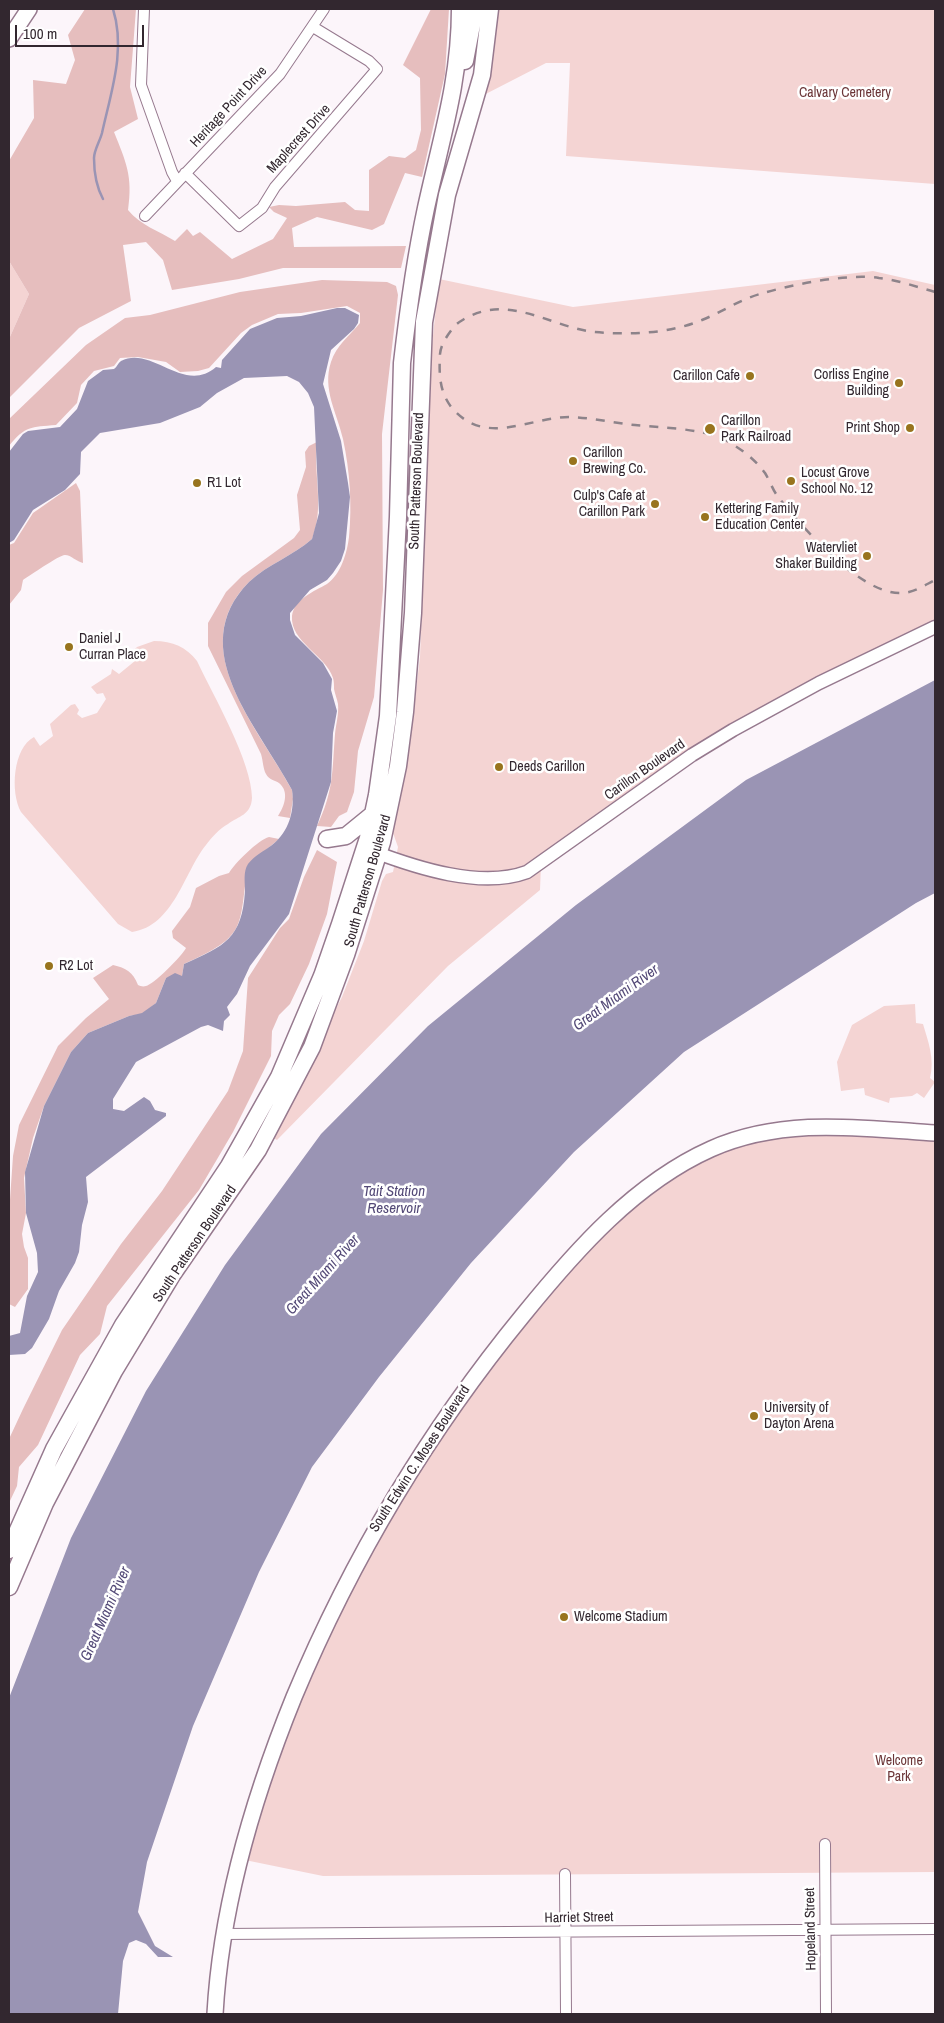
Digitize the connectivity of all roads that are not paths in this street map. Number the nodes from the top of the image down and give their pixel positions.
1 (29, 9) edge
2 (144, 9) edge
3 (324, 9) edge
4 (460, 9) edge
5 (474, 9) edge
6 (490, 9) edge
7 (313, 28) junction
8 (9, 39) edge
9 (456, 76) junction
10 (185, 173) junction
11 (177, 181) junction
12 (145, 216) dead end
13 (935, 627) edge
14 (373, 814) junction
15 (328, 839) dead end
16 (371, 851) junction
17 (935, 1133) edge
18 (9, 1550) edge
19 (9, 1587) edge
20 (824, 1844) dead end
21 (565, 1874) dead end
22 (825, 1929) junction
23 (935, 1929) edge
24 (565, 1932) junction
25 (223, 1934) junction
26 (215, 2014) edge
27 (566, 2014) edge
28 (826, 2014) edge

1 - 8 main road
2 - 11 street
3 - 7 street, Heritage Point Drive
4 - 9 main road, South Patterson Boulevard
5 - 9 main road
6 - 16 main road, South Patterson Boulevard
7 - 10 street, Heritage Point Drive
7 - 10 street, Maplecrest Drive
9 - 14 main road, South Patterson Boulevard
10 - 11 street, Heritage Point Drive
11 - 12 street, Heritage Point Drive
13 - 16 street, Carillon Boulevard
14 - 15 main road
14 - 16 main road, South Patterson Boulevard
16 - 18 main road, South Patterson Boulevard
16 - 19 main road, South Patterson Boulevard
17 - 25 main road, South Edwin C. Moses Boulevard
20 - 22 street, Hopeland Street
21 - 24 street
22 - 23 street, Harriet Street
22 - 24 street, Harriet Street
22 - 28 street, Hopeland Street
24 - 25 street, Harriet Street
24 - 27 street
25 - 26 main road, South Edwin C. Moses Boulevard

